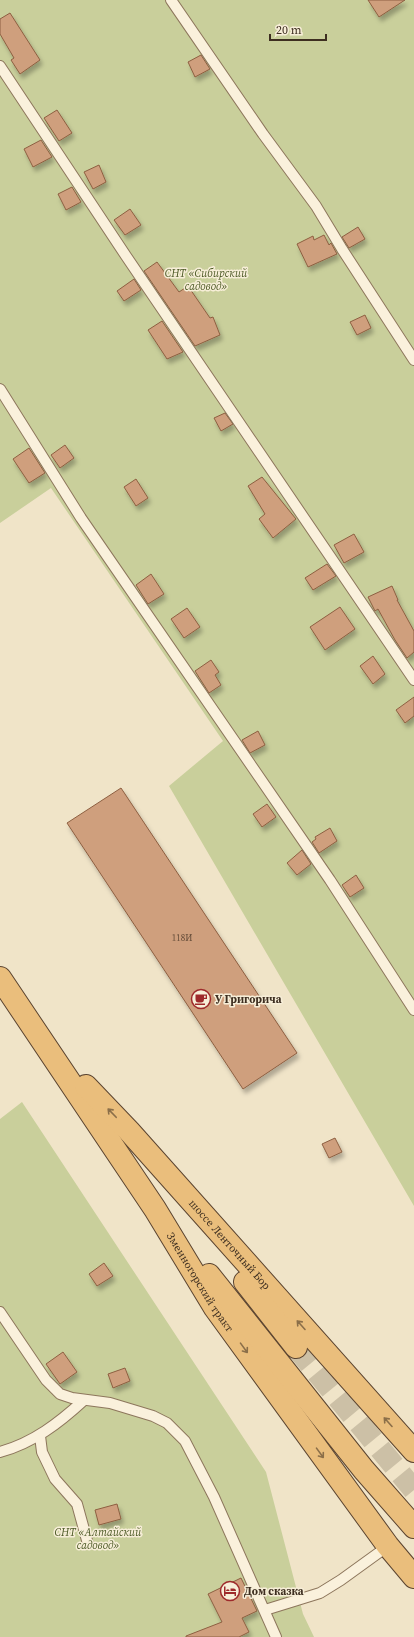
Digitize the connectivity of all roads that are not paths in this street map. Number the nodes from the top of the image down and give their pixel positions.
1 (171, 0) edge
2 (0, 66) edge
3 (414, 360) edge
4 (0, 389) edge
5 (414, 680) edge
6 (0, 978) edge
7 (414, 1010) edge
8 (43, 1041) junction
9 (129, 1131) junction
10 (156, 1208) junction
11 (0, 1312) edge
12 (296, 1347) tunnel mouth
13 (84, 1400) junction
14 (40, 1436) junction
15 (414, 1451) edge
16 (0, 1452) edge
17 (414, 1527) edge
18 (88, 1544) dead end
19 (388, 1546) junction
20 (414, 1577) edge
21 (265, 1610) junction
22 (276, 1637) edge

1 - 3 lane
2 - 5 lane
4 - 7 lane
6 - 8 highway, Змеиногорский тракт
9 -> 8 highway, шоссе Ленточный Бор
8 - 10 highway, Змеиногорский тракт
9 - 12 highway
15 -> 9 highway, шоссе Ленточный Бор
10 - 17 highway
10 -> 19 highway, Змеиногорский тракт
11 - 13 lane
13 - 14 lane
13 - 21 lane
14 - 16 lane
14 - 18 lane
19 - 20 highway, Змеиногорский тракт
19 - 21 lane
21 - 22 lane

